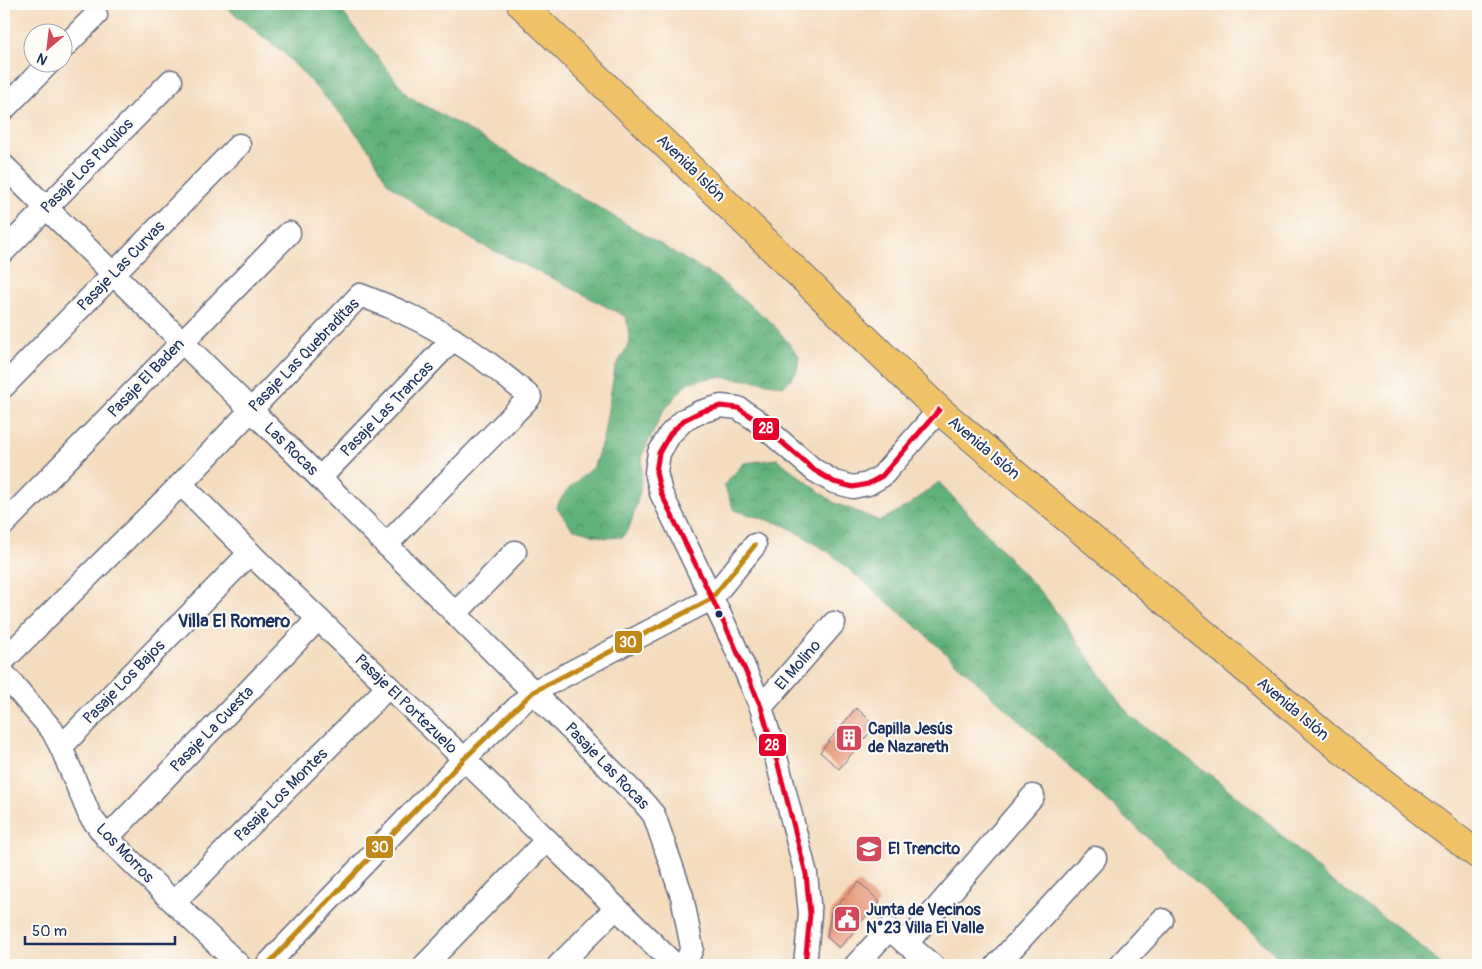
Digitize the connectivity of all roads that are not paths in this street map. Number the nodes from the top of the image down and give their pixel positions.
1 (521, 4) edge
2 (96, 15) dead end
3 (72, 39) edge
4 (40, 72) edge
5 (171, 81) dead end
6 (4, 109) edge
7 (238, 145) dead end
8 (4, 166) edge
9 (46, 208) junction
10 (289, 233) dead end
11 (4, 251) edge
12 (113, 274) junction
13 (453, 339) junction
14 (182, 342) junction
15 (4, 386) edge
16 (250, 410) junction
17 (939, 410) junction
18 (320, 478) junction
19 (181, 484) junction
20 (4, 524) edge
21 (386, 545) junction
22 (755, 545) dead end
23 (515, 552) dead end
24 (250, 553) junction
25 (711, 599) junction
26 (455, 614) junction
27 (318, 619) junction
28 (834, 622) dead end
29 (4, 660) edge
30 (4, 674) edge
31 (388, 687) junction
32 (533, 692) junction
33 (762, 708) junction
34 (61, 747) junction
35 (464, 759) junction
36 (1033, 796) dead end
37 (107, 838) junction
38 (547, 840) junction
39 (1478, 855) edge
40 (1095, 858) dead end
41 (174, 902) junction
42 (616, 908) junction
43 (1162, 920) dead end
44 (906, 944) junction
45 (239, 965) edge
46 (267, 965) edge
47 (425, 965) edge
48 (559, 965) edge
49 (675, 965) edge
50 (685, 965) edge
51 (805, 965) edge
52 (856, 965) edge
53 (932, 965) edge
54 (997, 965) edge
55 (1120, 965) edge

1 - 17 main road, Avenida Islón
2 - 3 street
4 - 6 street
5 - 9 street, Pasaje Los Puquios
7 - 12 street, Pasaje Las Curvas
8 - 9 street, Las Rocas
9 - 11 street, Pasaje Los Puquios
9 - 12 street, Las Rocas
10 - 14 street, Pasaje El Baden
12 - 14 street, Las Rocas
12 - 15 street, Pasaje Las Curvas
13 - 16 street, Pasaje Las Quebraditas
13 - 18 street, Pasaje Las Trancas
13 - 21 street, Pasaje Las Quebraditas
14 - 16 street, Las Rocas
14 - 20 street, Pasaje El Baden
16 - 18 street, Las Rocas
16 - 19 street, Pasaje Las Quebraditas
17 - 25 street
17 - 39 main road, Avenida Islón
18 - 21 street, Las Rocas
19 - 24 street, Pasaje El Portezuelo
19 - 29 street, Pasaje Las Quebraditas
21 - 26 street, Las Rocas
22 - 25 street
23 - 26 street
24 - 27 street, Pasaje El Portezuelo
24 - 34 street, Pasaje Los Bajos
25 - 32 street
25 - 33 street
26 - 32 street, Las Rocas
27 - 31 street, Pasaje El Portezuelo
27 - 37 street, Pasaje La Cuesta
28 - 33 street, El Molino
30 - 34 street, Los Morros
31 - 35 street, Pasaje El Portezuelo
31 - 41 street, Pasaje Los Montes
32 - 35 street
32 - 50 street, Pasaje Las Rocas
33 - 51 street
34 - 37 street, Los Morros
35 - 38 street, Pasaje El Portezuelo
35 - 46 street
36 - 44 street
37 - 41 street, Los Morros
38 - 42 street, Pasaje El Portezuelo
38 - 47 street
40 - 54 street
41 - 45 street, Los Morros
42 - 48 street
42 - 49 street, Pasaje El Portezuelo
43 - 55 street
44 - 52 street
44 - 53 street

